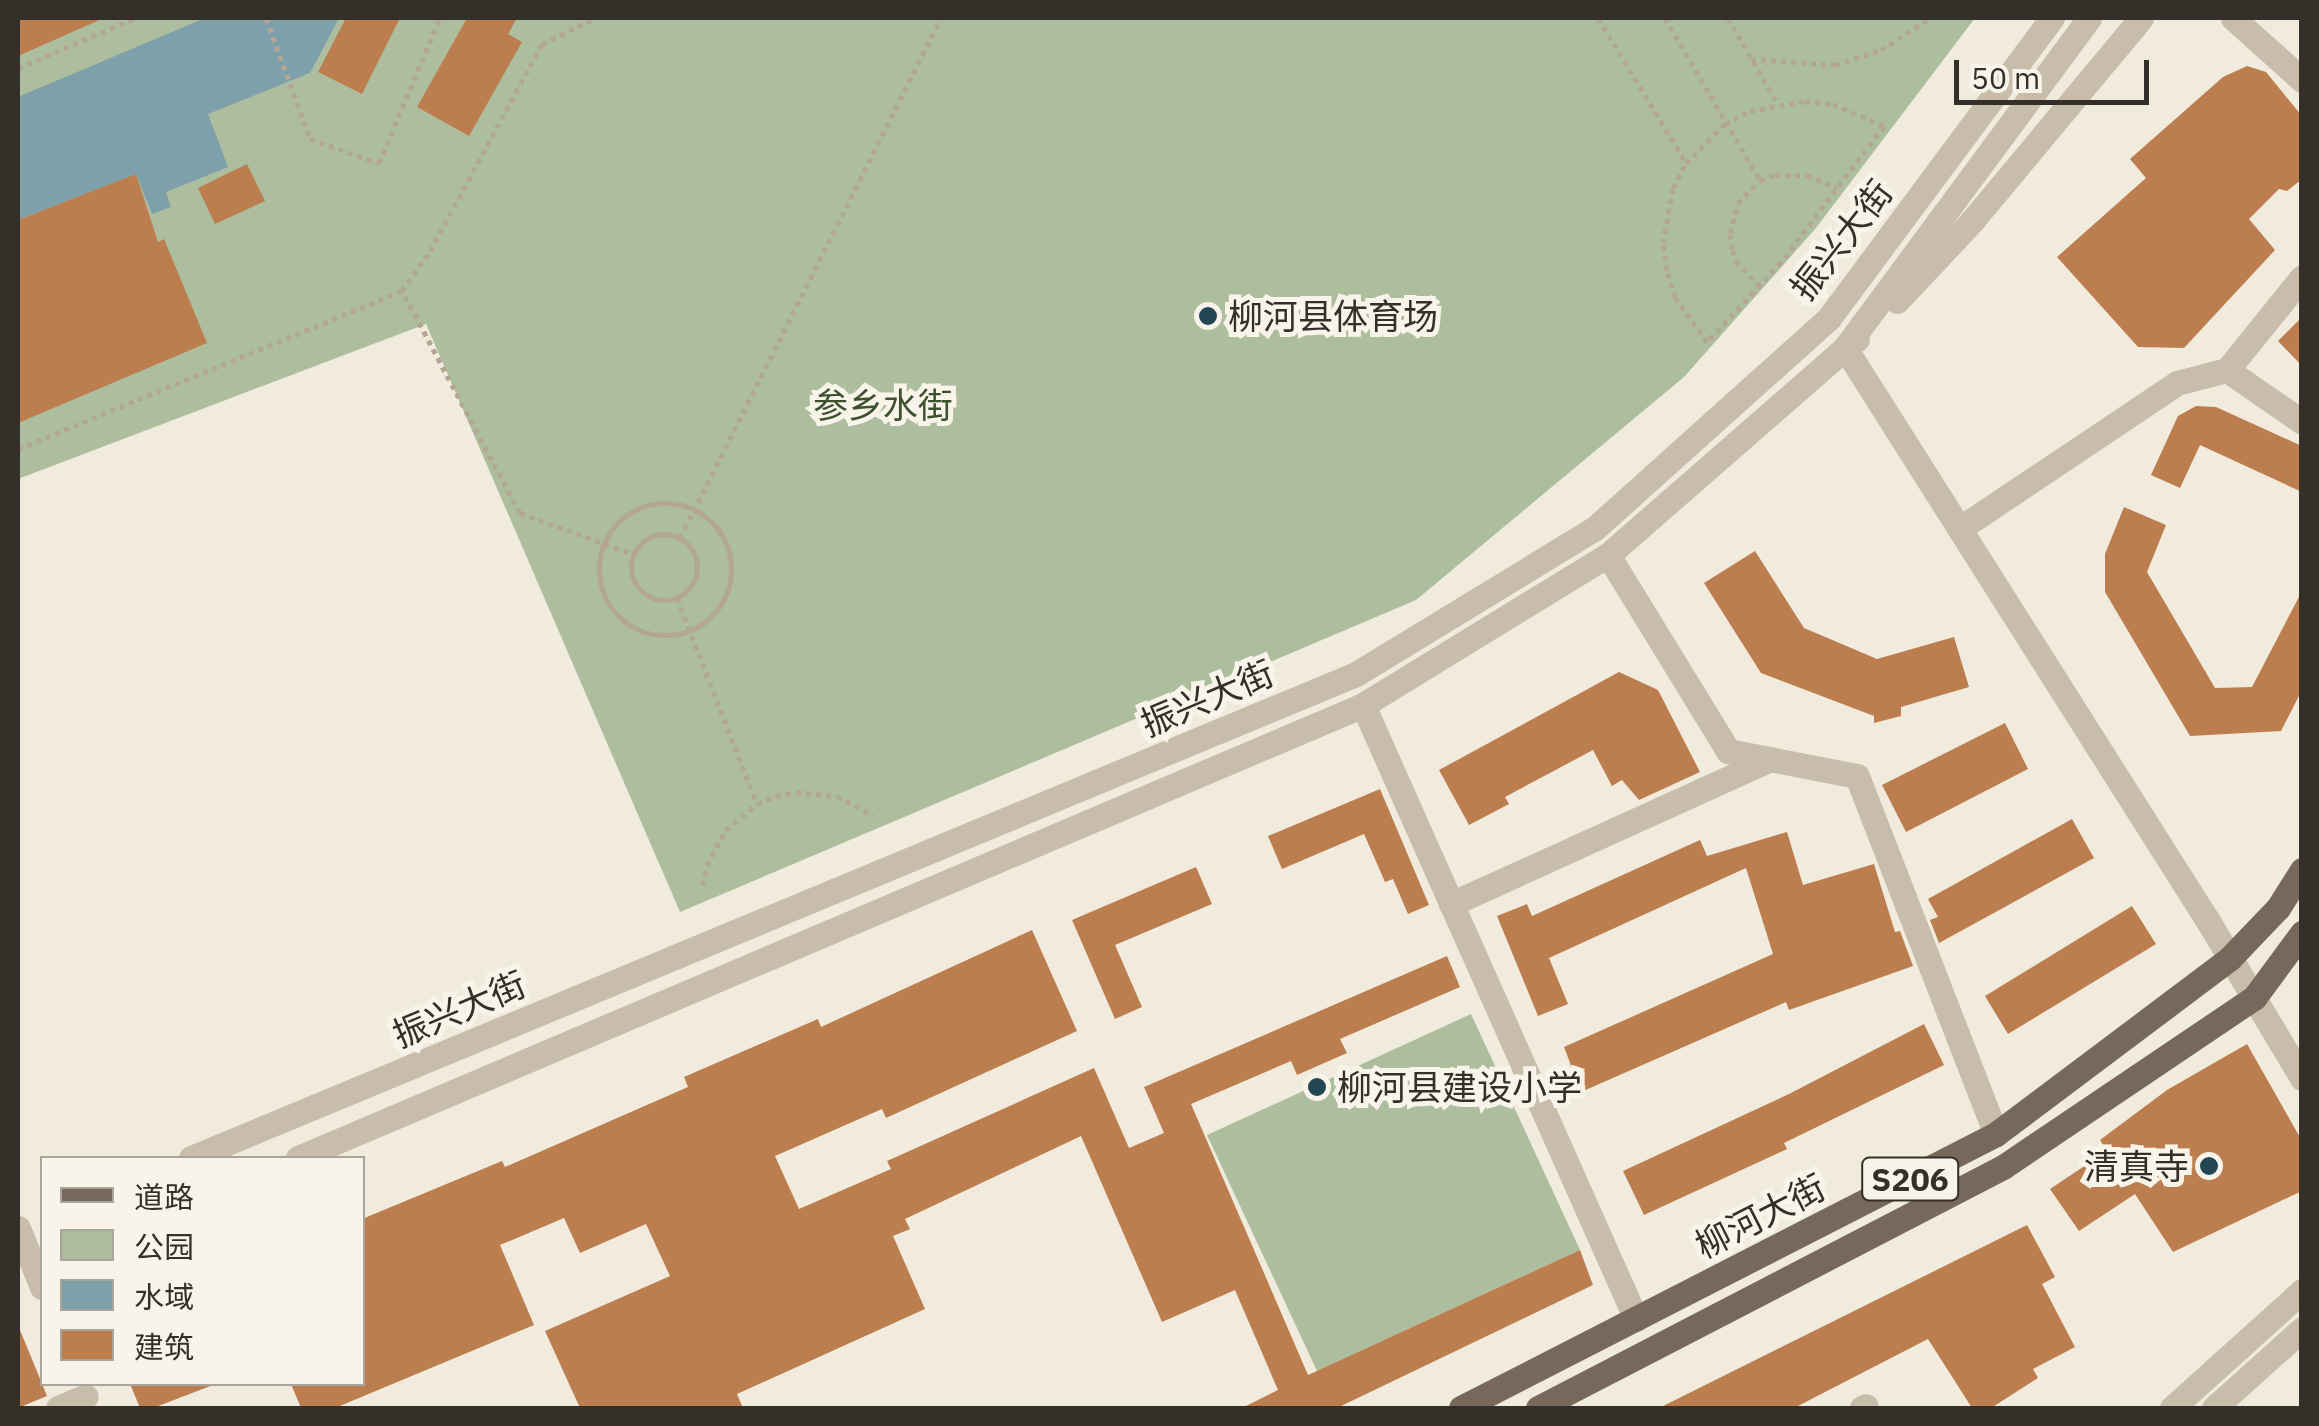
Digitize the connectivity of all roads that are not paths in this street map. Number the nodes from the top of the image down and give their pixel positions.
1 (2052, 18) edge
2 (2089, 18) edge
3 (2140, 18) edge
4 (2233, 18) edge
5 (2302, 80) edge
6 (2302, 276) edge
7 (1846, 348) junction
8 (2227, 370) junction
9 (2302, 422) edge
10 (1962, 527) junction
11 (1608, 554) junction
12 (1364, 706) junction
13 (1770, 759) junction
14 (2302, 870) edge
15 (1451, 904) junction
16 (2302, 933) edge
17 (2230, 958) junction
18 (2254, 998) junction
19 (2302, 1078) edge
20 (1996, 1134) junction
21 (196, 1156) edge
22 (303, 1156) edge
23 (18, 1230) edge
24 (34, 1276) edge
25 (2302, 1291) edge
26 (1636, 1319) junction
27 (2302, 1329) edge
28 (1534, 1371) junction
29 (86, 1396) edge
30 (1545, 1407) edge
31 (58, 1408) edge
32 (1461, 1408) edge
33 (2172, 1408) edge
34 (2214, 1408) edge

1 - 21 street, 振兴大街
2 - 7 street, 振兴大街
3 - 7 street
4 - 5 street
6 - 8 street
7 - 10 street
7 - 11 street, 振兴大街
8 - 9 street
8 - 10 street
10 - 17 street
11 - 12 street, 振兴大街
11 - 13 street
12 - 15 street
12 - 22 street, 振兴大街
13 - 15 street
13 - 20 street
14 - 17 main road, 柳河大街 / S206
15 - 26 street
16 - 18 main road, 柳河大街 / S206
17 - 18 street
17 - 20 main road, 柳河大街 / S206
18 - 19 street
18 - 30 main road, 柳河大街 / S206
20 - 26 main road, 柳河大街 / S206
23 - 24 street
25 - 33 street
26 - 28 main road, 柳河大街 / S206
27 - 34 street
28 - 30 street
28 - 32 main road, 柳河大街 / S206
29 - 31 street

